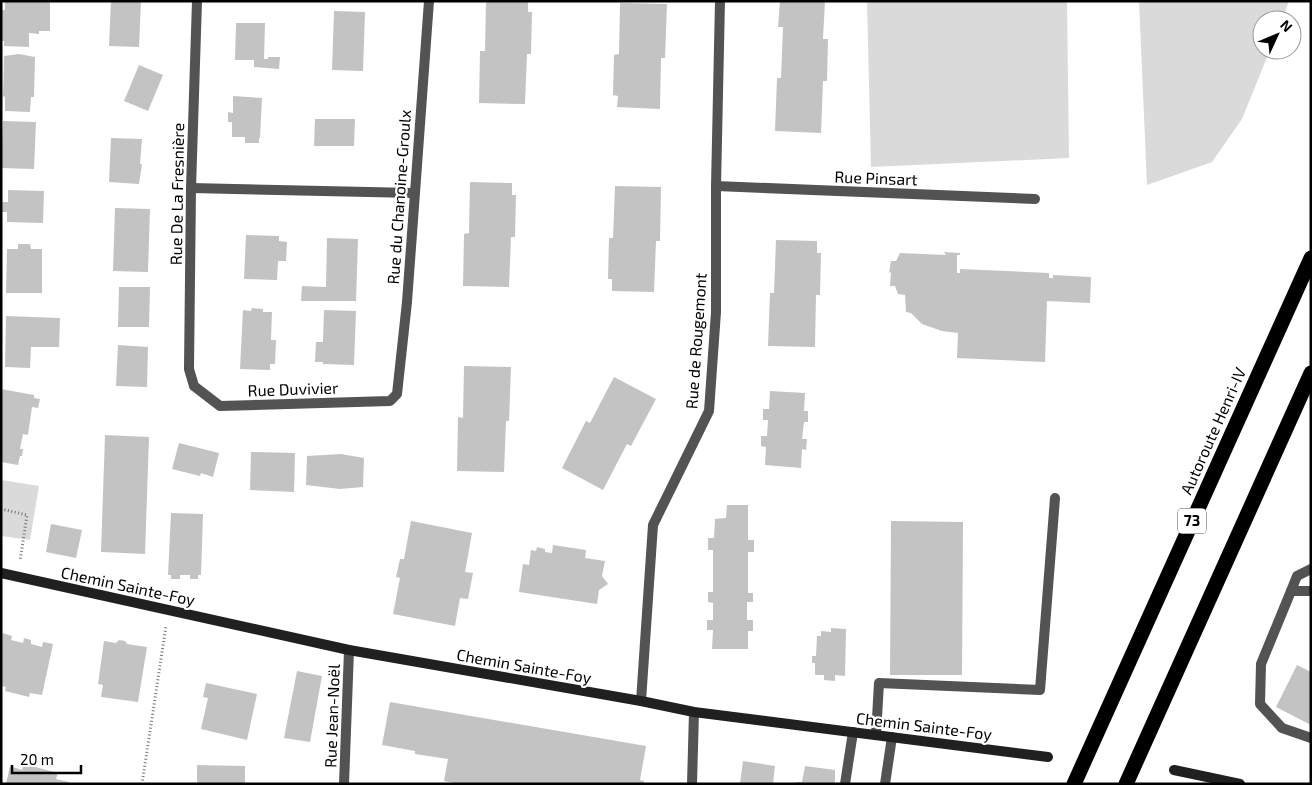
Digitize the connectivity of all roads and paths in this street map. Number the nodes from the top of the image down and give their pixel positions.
1 (197, 1) edge
2 (429, 1) edge
3 (720, 1) edge
4 (716, 186) junction
5 (192, 188) junction
6 (414, 193) junction
7 (1035, 199) dead end
8 (1311, 258) edge
9 (1311, 373) edge
10 (194, 386) joint
11 (397, 394) joint
12 (1055, 498) dead end
13 (1, 509) edge
14 (1311, 569) edge
15 (1, 574) edge
16 (18, 577) junction
17 (1291, 591) junction
18 (1311, 592) edge
19 (169, 610) junction
20 (349, 650) junction
21 (641, 701) junction
22 (694, 712) junction
23 (853, 732) junction
24 (876, 735) junction
25 (892, 737) junction
26 (1311, 738) edge
27 (1048, 757) dead end
28 (1174, 770) dead end
29 (142, 784) edge
30 (344, 784) edge
31 (692, 784) edge
32 (845, 784) edge
33 (885, 784) edge
34 (1074, 784) edge
35 (1126, 784) edge
36 (1240, 784) edge

1 - 5 street, Rue De La Fresnière
2 - 6 street, Rue du Chanoine-Groulx
3 - 4 street, Rue de Rougemont
4 - 7 street, Rue Pinsart
4 - 21 street, Rue de Rougemont
5 - 6 street
5 - 10 street, Rue De La Fresnière
6 - 11 street, Rue du Chanoine-Groulx
8 - 34 highway, Autoroute Henri-IV / 73
9 - 35 highway
10 - 11 street, Rue Duvivier
12 - 24 street
13 - 16 path
14 - 17 street
15 - 16 main road, Chemin Sainte-Foy
16 - 19 main road, Chemin Sainte-Foy
17 - 18 street
17 - 26 street
19 - 20 main road, Chemin Sainte-Foy
19 - 29 path
20 - 21 main road, Chemin Sainte-Foy
20 - 30 street, Rue Jean-Noël
21 - 22 main road, Chemin Sainte-Foy
22 - 23 main road, Chemin Sainte-Foy
22 - 31 street
23 - 24 main road, Chemin Sainte-Foy
23 - 32 street
24 - 25 main road, Chemin Sainte-Foy
25 - 27 main road, Chemin Sainte-Foy
25 - 33 street
28 - 36 main road

